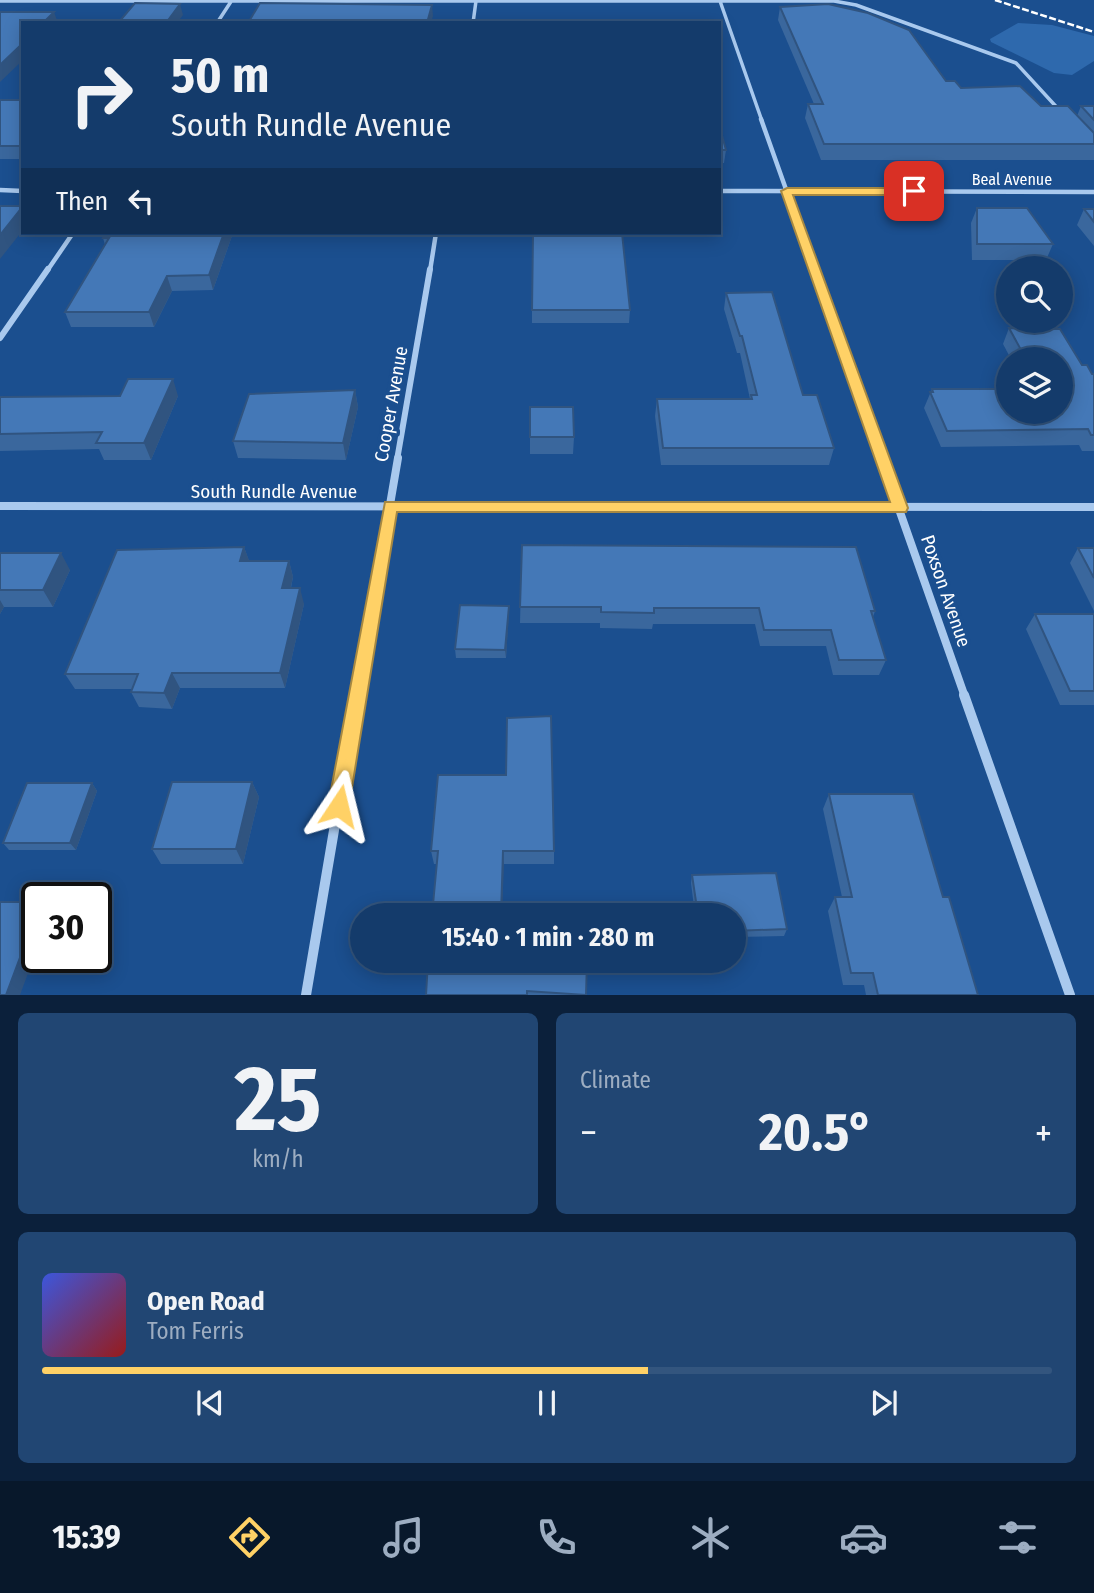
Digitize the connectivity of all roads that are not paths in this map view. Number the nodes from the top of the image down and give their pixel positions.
1 (232, 0) edge
2 (0, 1) edge
3 (476, 1) edge
4 (720, 1) edge
5 (218, 21) edge
6 (473, 21) edge
7 (1068, 119) edge
8 (0, 190) edge
9 (21, 191) edge
10 (721, 191) edge
11 (787, 191) junction
12 (1094, 192) edge
13 (71, 235) edge
14 (436, 235) edge
15 (0, 338) edge
16 (0, 506) edge
17 (390, 506) junction
18 (1094, 507) edge
19 (900, 508) junction
20 (306, 995) edge
21 (1070, 995) edge

1 - 2 street
1 - 3 street
1 - 5 street
3 - 4 street
3 - 6 street
4 - 7 street
4 - 11 street, Poxson Avenue
8 - 9 street
10 - 11 street, Beal Avenue
11 - 12 street, Beal Avenue
11 - 19 street, Poxson Avenue
13 - 15 street
14 - 17 street, Cooper Avenue
16 - 17 street, South Rundle Avenue
17 - 19 street, South Rundle Avenue
17 - 20 street, Cooper Avenue
18 - 19 street, South Rundle Avenue
19 - 21 street, Poxson Avenue

